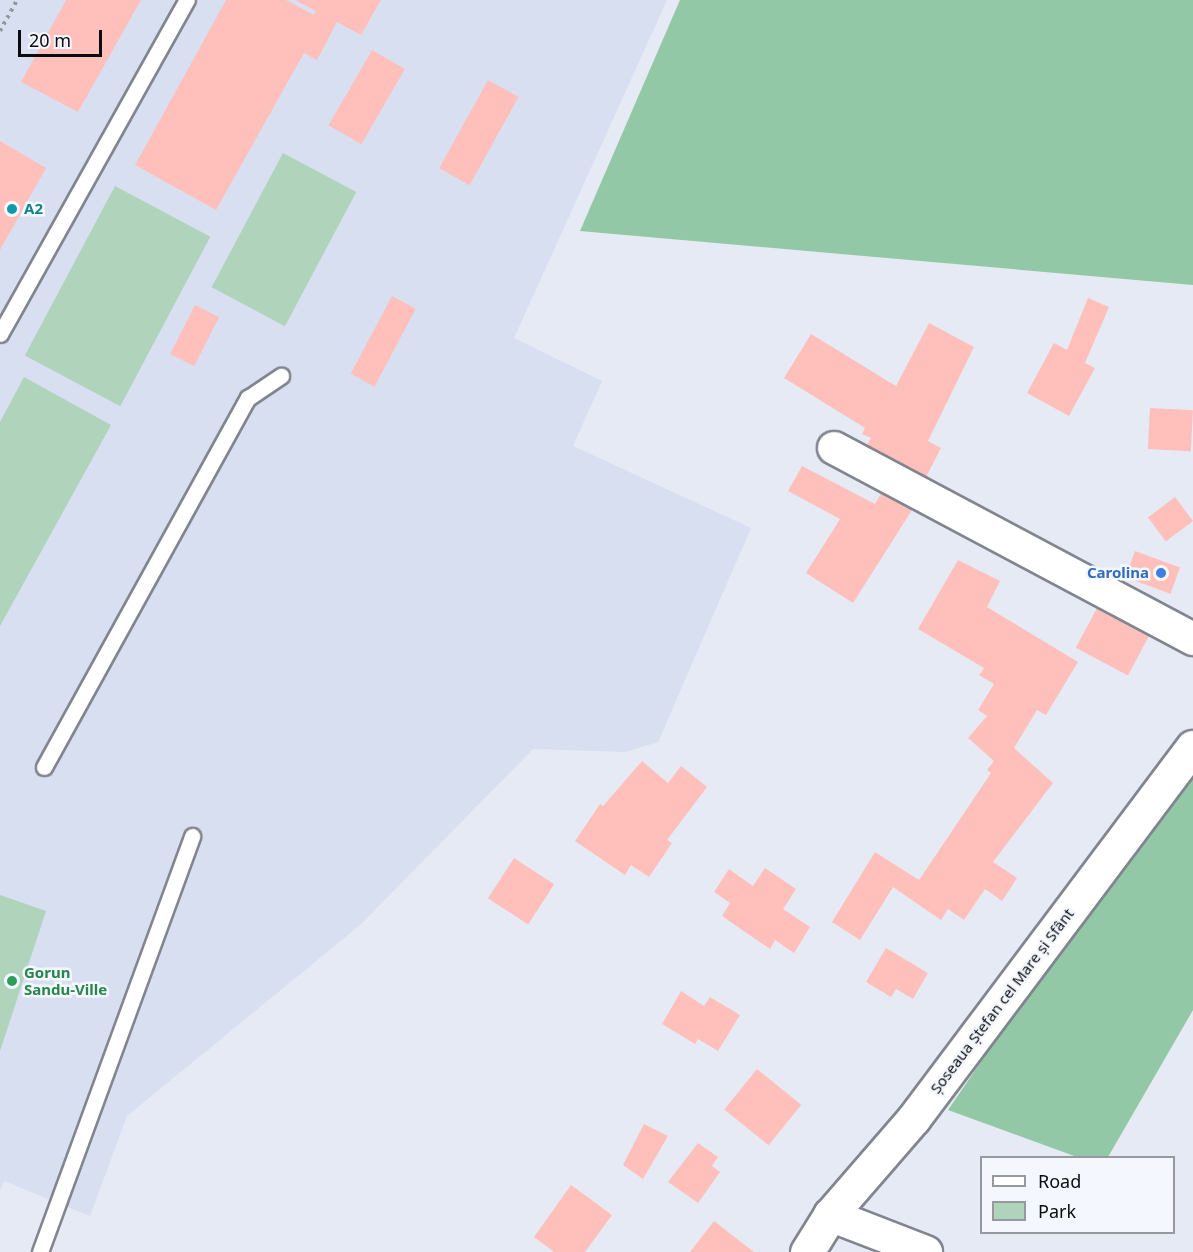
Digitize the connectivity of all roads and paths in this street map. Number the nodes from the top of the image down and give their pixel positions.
1 (17, 0) edge
2 (187, 0) edge
3 (0, 31) edge
4 (0, 334) edge
5 (281, 376) dead end
6 (834, 448) dead end
7 (1193, 639) edge
8 (1193, 747) edge
9 (44, 767) dead end
10 (192, 836) dead end
11 (830, 1215) junction
12 (40, 1252) edge
13 (807, 1252) edge
14 (926, 1252) edge

1 - 3 path
2 - 4 lane
5 - 9 lane
6 - 7 street
8 - 11 street, Șoseaua Ștefan cel Mare și Sfânt
10 - 12 lane
11 - 13 street, Șoseaua Ștefan cel Mare și Sfânt
11 - 14 street

